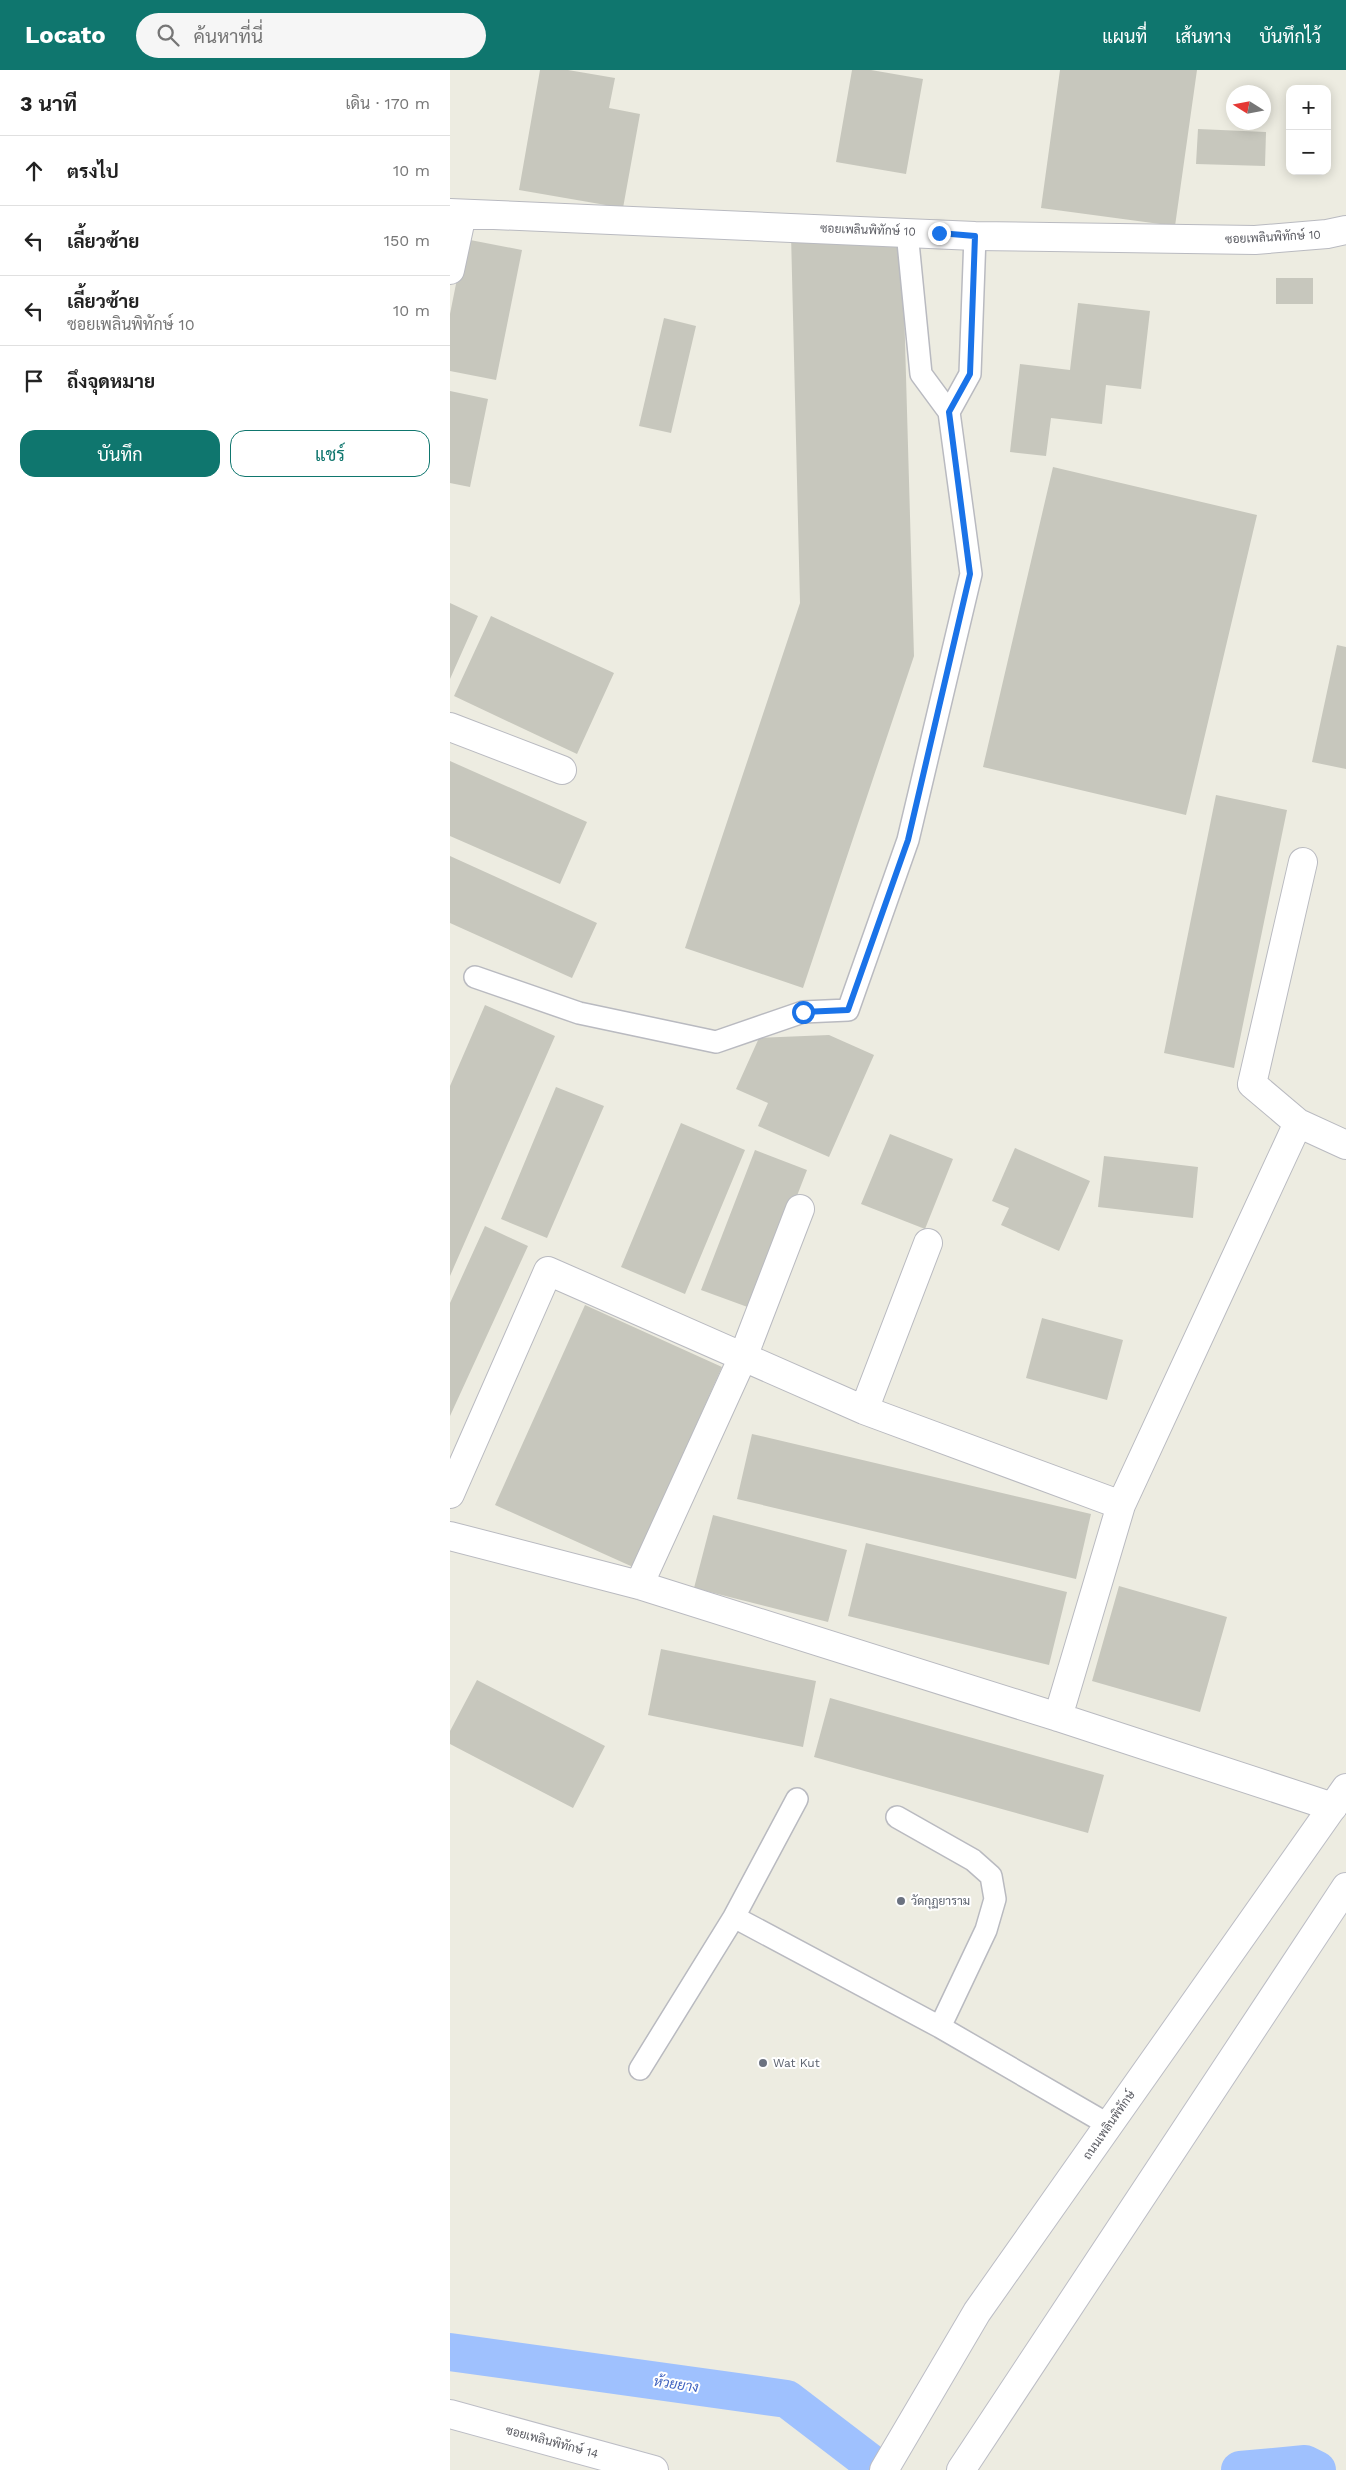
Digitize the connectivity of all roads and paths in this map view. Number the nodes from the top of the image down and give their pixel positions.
1 (456, 213) edge
2 (1346, 230) edge
3 (907, 232) junction
4 (975, 236) junction
5 (450, 270) edge
6 (949, 412) junction
7 (450, 727) edge
8 (562, 770) dead end
9 (1303, 862) dead end
10 (475, 977) dead end
11 (1298, 1123) junction
12 (1346, 1143) edge
13 (800, 1209) dead end
14 (928, 1242) dead end
15 (743, 1357) junction
16 (864, 1410) junction
17 (450, 1494) edge
18 (1120, 1505) junction
19 (450, 1536) edge
20 (639, 1585) junction
21 (1058, 1717) junction
22 (1340, 1797) edge
23 (798, 1799) dead end
24 (897, 1817) dead end
25 (1346, 1887) edge
26 (734, 1917) junction
27 (940, 2027) junction
28 (640, 2069) dead end
29 (1109, 2125) junction
30 (450, 2414) edge
31 (654, 2470) edge
32 (884, 2470) edge
33 (962, 2470) edge

1 - 3 street, ซอยเพลินพิทักษ์ 10
1 - 5 street
2 - 4 street, ซอยเพลินพิทักษ์ 10
3 - 4 street, ซอยเพลินพิทักษ์ 10
3 - 6 lane
4 - 6 lane
6 - 10 lane
7 - 8 street
9 - 11 street
11 - 12 street
11 - 18 street
13 - 15 street
14 - 16 street
15 - 16 street
15 - 17 street
15 - 20 street
16 - 18 street
18 - 21 street
19 - 20 street
20 - 21 street
21 - 22 street
22 - 29 street, ถนนเพลินพิทักษ์
23 - 26 lane
24 - 27 lane
25 - 33 street
26 - 27 lane
26 - 28 lane
27 - 29 lane
29 - 32 street, ถนนเพลินพิทักษ์
30 - 31 street, ซอยเพลินพิทักษ์ 14

